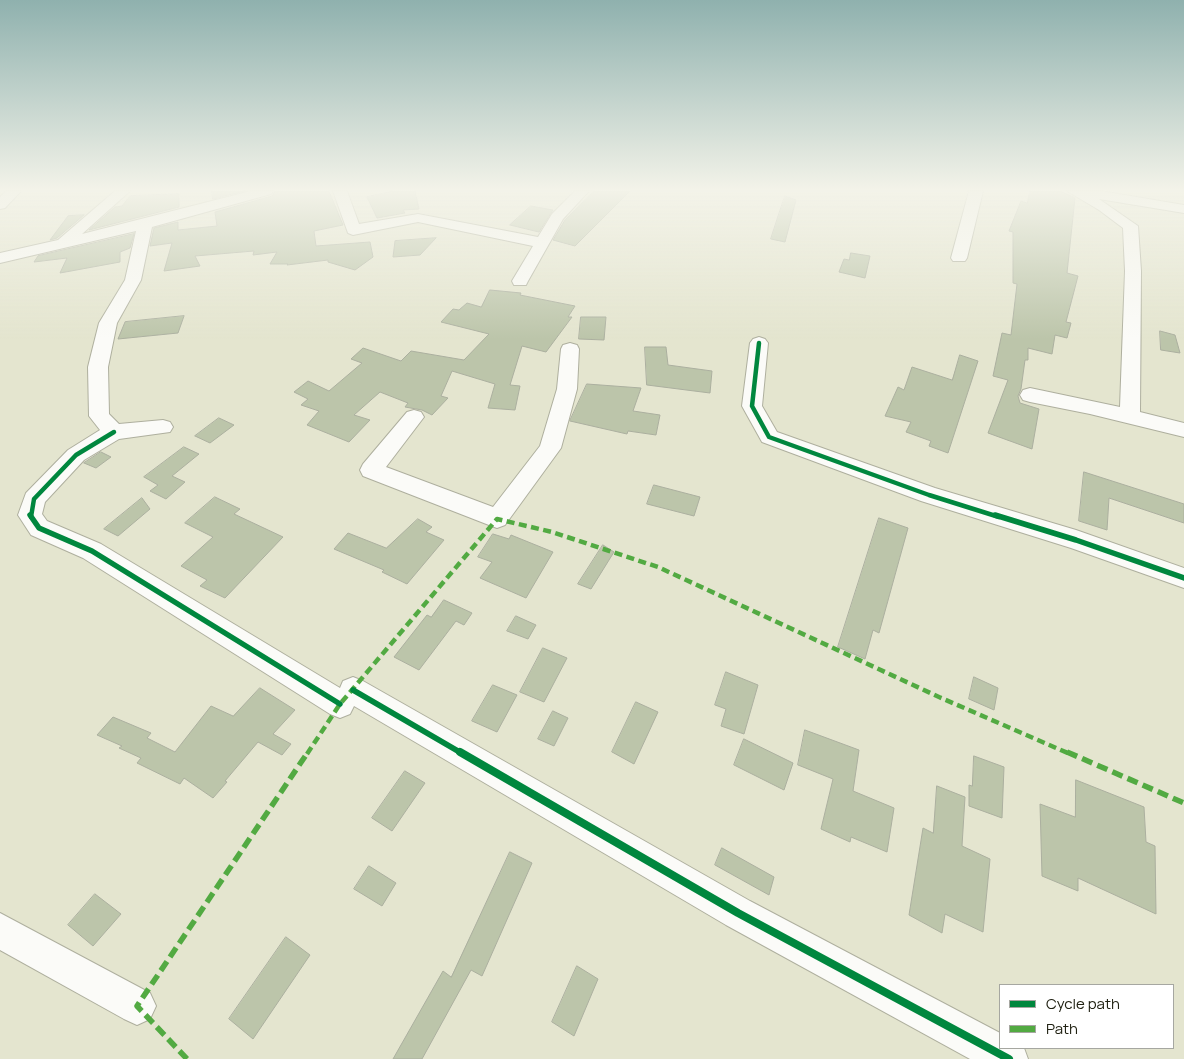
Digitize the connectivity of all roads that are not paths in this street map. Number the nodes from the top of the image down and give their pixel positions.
1 (65, 240) edge
2 (76, 240) edge
3 (142, 240) edge
4 (529, 240) edge
5 (963, 240) edge
6 (1132, 240) edge
7 (542, 243) joint
8 (61, 244) junction
9 (0, 258) edge
10 (959, 258) dead end
11 (520, 281) dead end
12 (758, 343) dead end
13 (570, 349) dead end
14 (1030, 395) dead end
15 (414, 416) dead end
16 (1130, 416) junction
17 (163, 427) dead end
18 (1184, 430) edge
19 (114, 432) junction
20 (1184, 578) edge
21 (0, 931) edge
22 (137, 1006) dead end
23 (1009, 1059) edge

1 - 8 street
2 - 8 street
3 - 19 street
4 - 7 street
5 - 10 street
6 - 16 street
7 - 11 street
8 - 9 street
12 - 20 street
13 - 15 street
14 - 16 street
16 - 18 street
17 - 19 street
19 - 23 street
21 - 22 street

